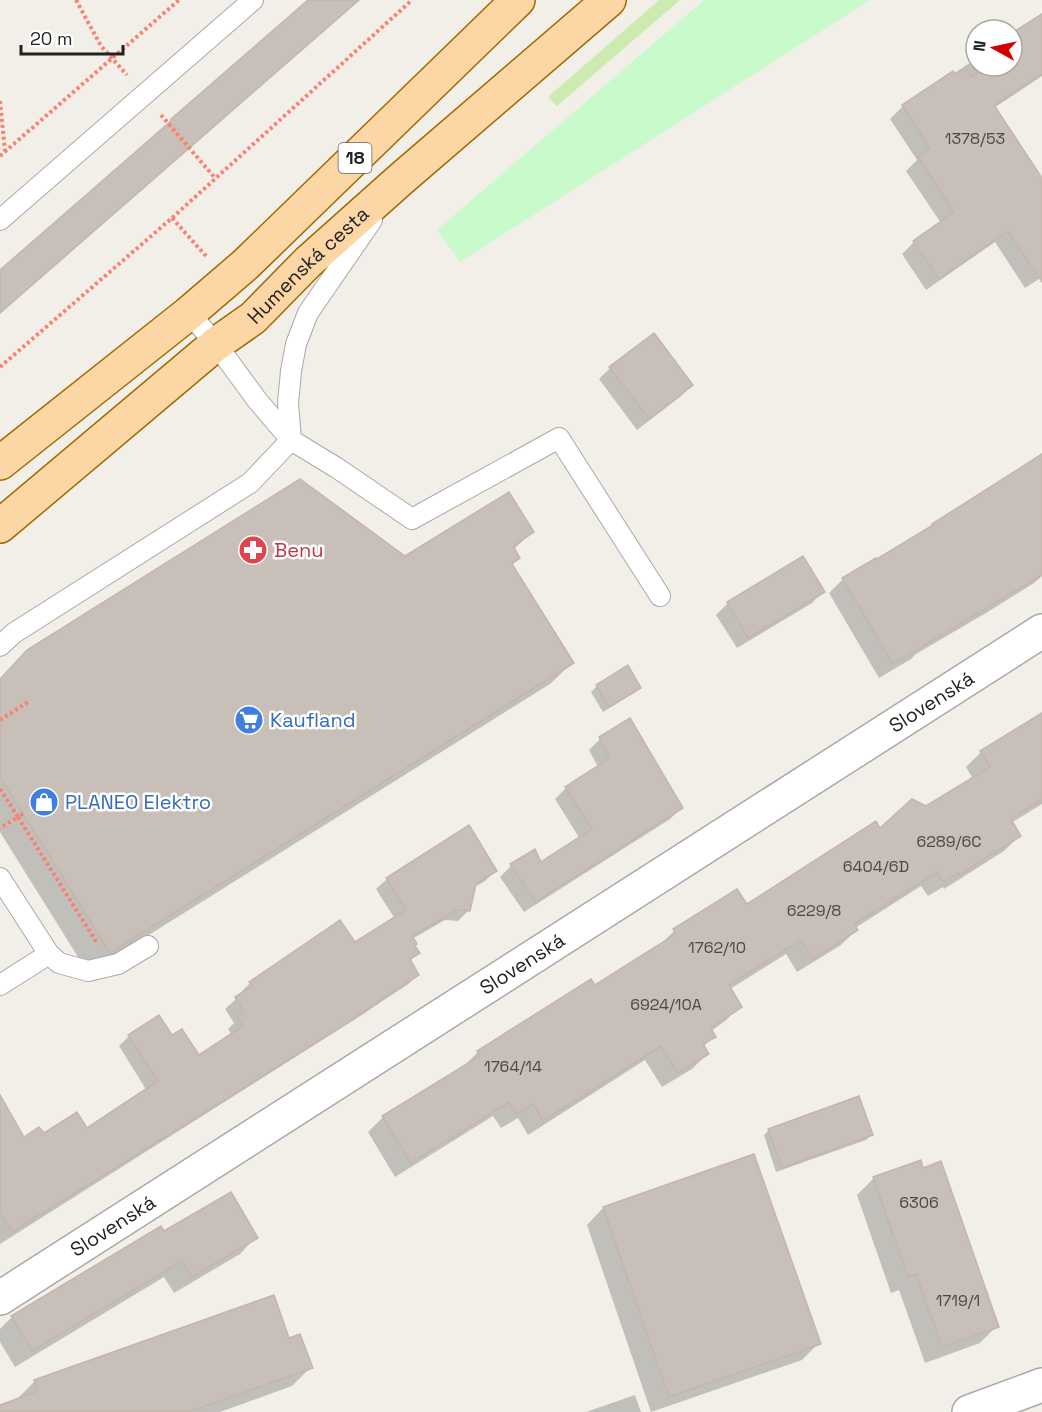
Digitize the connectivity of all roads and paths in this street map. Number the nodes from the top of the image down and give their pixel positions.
1 (179, 0) edge
2 (253, 0) edge
3 (412, 0) edge
4 (518, 0) edge
5 (609, 0) edge
6 (0, 101) edge
7 (5, 152) junction
8 (0, 156) edge
9 (401, 179) junction
10 (172, 218) junction
11 (0, 220) edge
12 (211, 261) dead end
13 (189, 313) junction
14 (216, 344) junction
15 (0, 367) edge
16 (291, 440) junction
17 (0, 464) edge
18 (0, 525) edge
19 (660, 596) dead end
20 (1042, 631) edge
21 (0, 646) edge
22 (28, 702) dead end
23 (0, 720) edge
24 (0, 789) edge
25 (23, 814) dead end
26 (18, 817) junction
27 (0, 828) edge
28 (0, 878) edge
29 (148, 946) dead end
30 (49, 954) junction
31 (111, 966) junction
32 (0, 985) edge
33 (0, 1298) edge
34 (1042, 1385) edge
35 (969, 1412) edge

1 - 7 path
2 - 11 lane
3 - 10 path
4 - 13 main road, 18
5 - 9 main road, Humenská cesta / 18
6 - 7 path
7 - 8 path
9 - 14 main road, Humenská cesta / 18
9 - 16 lane
10 - 12 path
10 - 15 path
13 - 14 lane
13 - 17 main road, 18
14 - 16 lane
14 - 18 main road, Humenská cesta / 18
16 - 19 lane
16 - 21 lane
20 - 33 street, Slovenská
22 - 23 path
24 - 26 path
25 - 26 path
26 - 27 path
26 - 31 path
28 - 30 lane
29 - 31 lane
30 - 31 lane
30 - 32 lane
34 - 35 street

